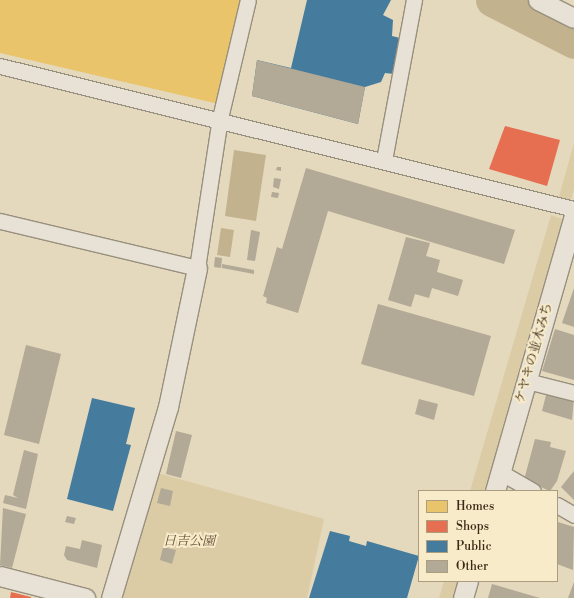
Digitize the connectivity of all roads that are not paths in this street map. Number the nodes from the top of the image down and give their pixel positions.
1 (248, 0) edge
2 (414, 0) edge
3 (538, 0) edge
4 (574, 18) edge
5 (0, 66) edge
6 (220, 118) junction
7 (384, 160) junction
8 (574, 209) edge
9 (574, 215) edge
10 (0, 221) edge
11 (197, 268) junction
12 (527, 381) junction
13 (574, 393) edge
14 (500, 472) junction
15 (494, 490) edge
16 (531, 490) edge
17 (558, 506) edge
18 (574, 515) edge
19 (0, 576) edge
20 (468, 582) edge
21 (85, 598) edge
22 (111, 598) edge
23 (463, 598) edge

1 - 6 street
2 - 7 street
3 - 4 street
5 - 6 street
6 - 7 street
6 - 11 street
7 - 8 street
9 - 12 street, ケヤキの並木みち
10 - 11 street
11 - 22 street
12 - 13 street
12 - 14 street, ケヤキの並木みち
14 - 15 street, ケヤキの並木みち
14 - 16 street
17 - 18 street
19 - 21 street
20 - 23 street

